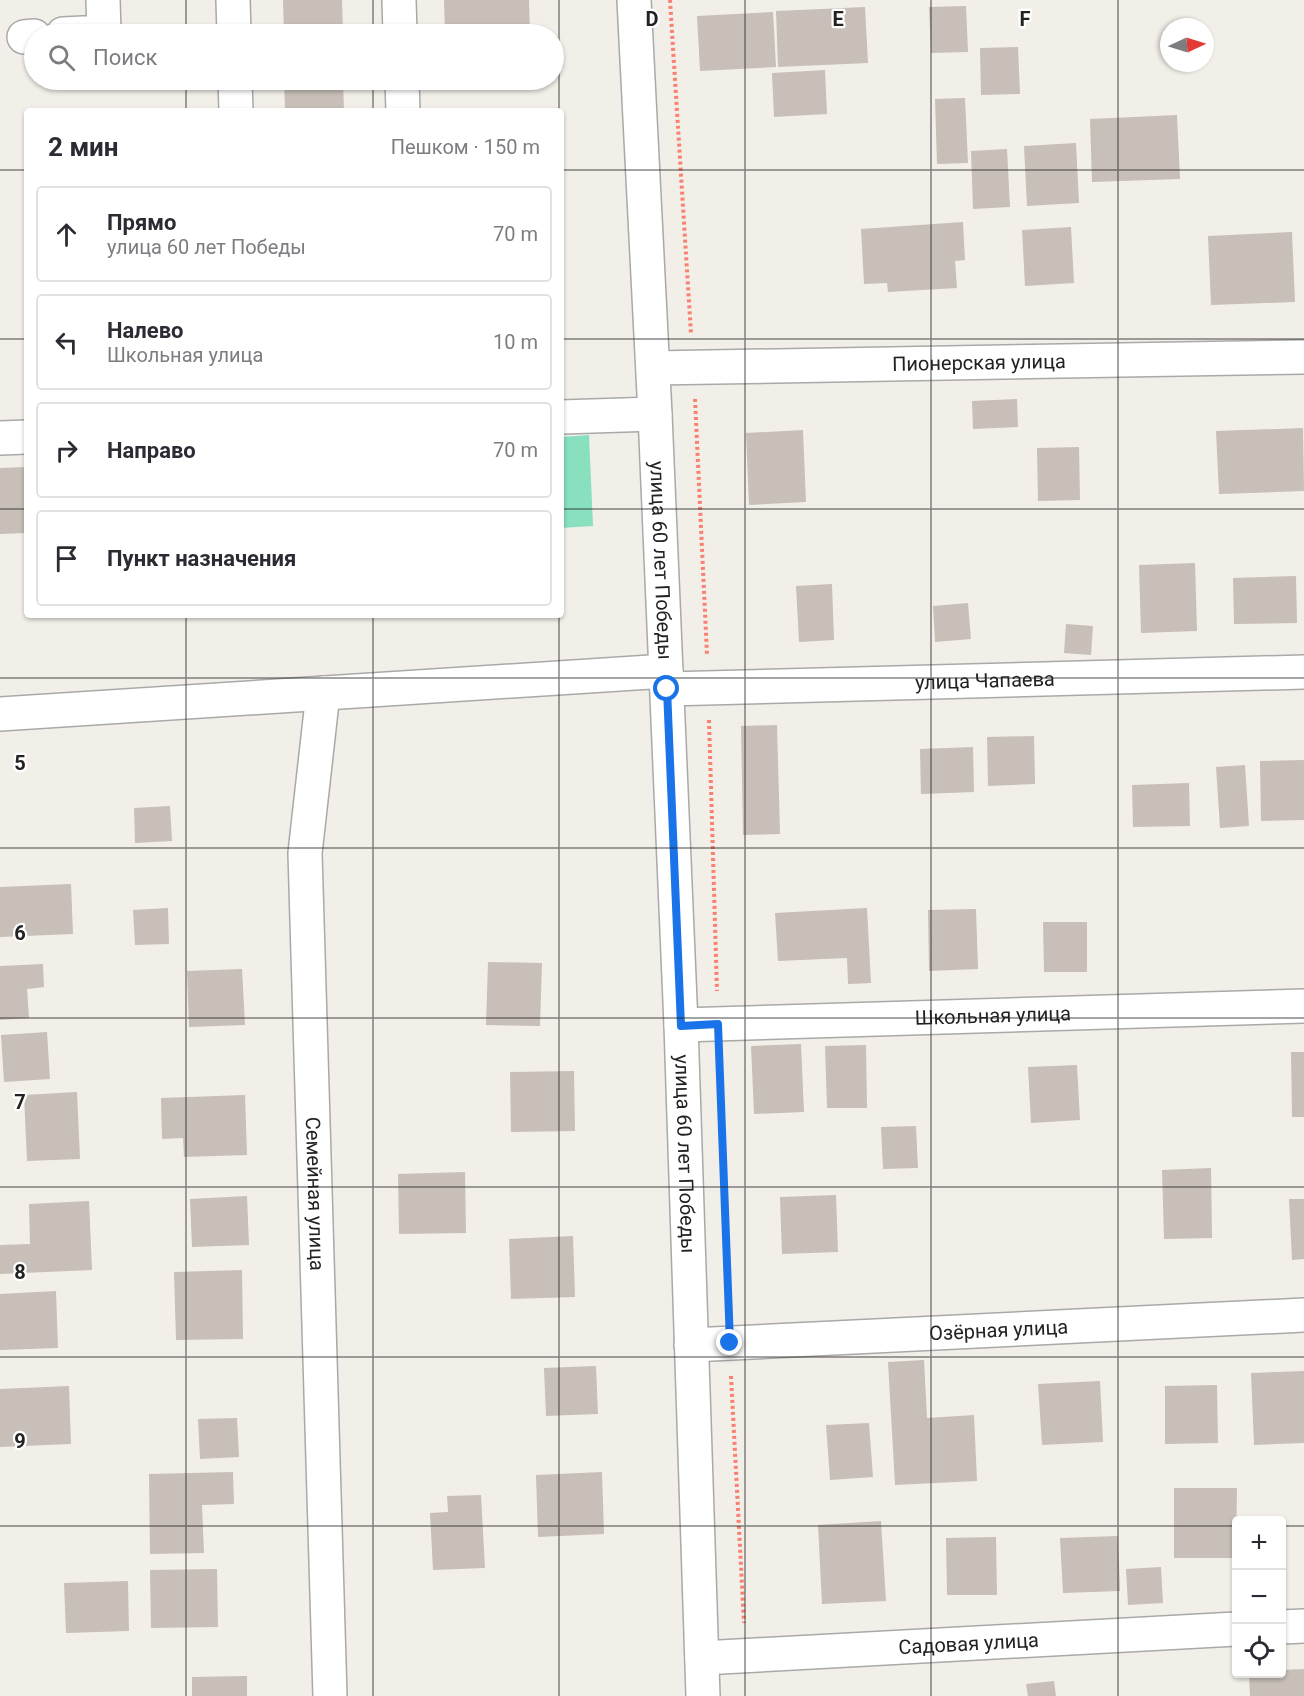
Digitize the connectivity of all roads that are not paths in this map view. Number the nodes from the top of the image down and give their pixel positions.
1 (103, 0) edge
2 (233, 0) edge
3 (399, 0) edge
4 (634, 0) edge
5 (648, 0) edge
6 (104, 24) edge
7 (234, 24) edge
8 (400, 24) edge
9 (235, 90) edge
10 (402, 90) edge
11 (236, 108) edge
12 (403, 108) edge
13 (1304, 357) edge
14 (653, 368) junction
15 (655, 414) junction
16 (564, 417) edge
17 (24, 437) edge
18 (0, 438) edge
19 (1304, 672) edge
20 (667, 680) junction
21 (323, 693) junction
22 (0, 714) edge
23 (1304, 1006) edge
24 (681, 1026) junction
25 (1304, 1315) edge
26 (691, 1345) junction
27 (1304, 1626) edge
28 (1286, 1627) edge
29 (1232, 1629) edge
30 (702, 1658) junction
31 (330, 1696) edge
32 (703, 1696) edge

1 - 6 street
2 - 7 street
3 - 8 street
4 - 5 street
4 - 14 street, улица 60 лет Победы
9 - 11 street
10 - 12 street
13 - 14 street, Пионерская улица
14 - 15 street, улица 60 лет Победы
15 - 16 street
15 - 20 street, улица 60 лет Победы
17 - 18 street
19 - 20 street, улица Чапаева
20 - 21 street, улица Чапаева
20 - 24 street, улица 60 лет Победы
21 - 22 street, улица Чапаева
21 - 31 street, Семейная улица
23 - 24 street, Школьная улица
24 - 26 street, улица 60 лет Победы
25 - 26 street, Озёрная улица
26 - 30 street, улица 60 лет Победы
27 - 28 street
29 - 30 street, Садовая улица
30 - 32 street, улица 60 лет Победы

